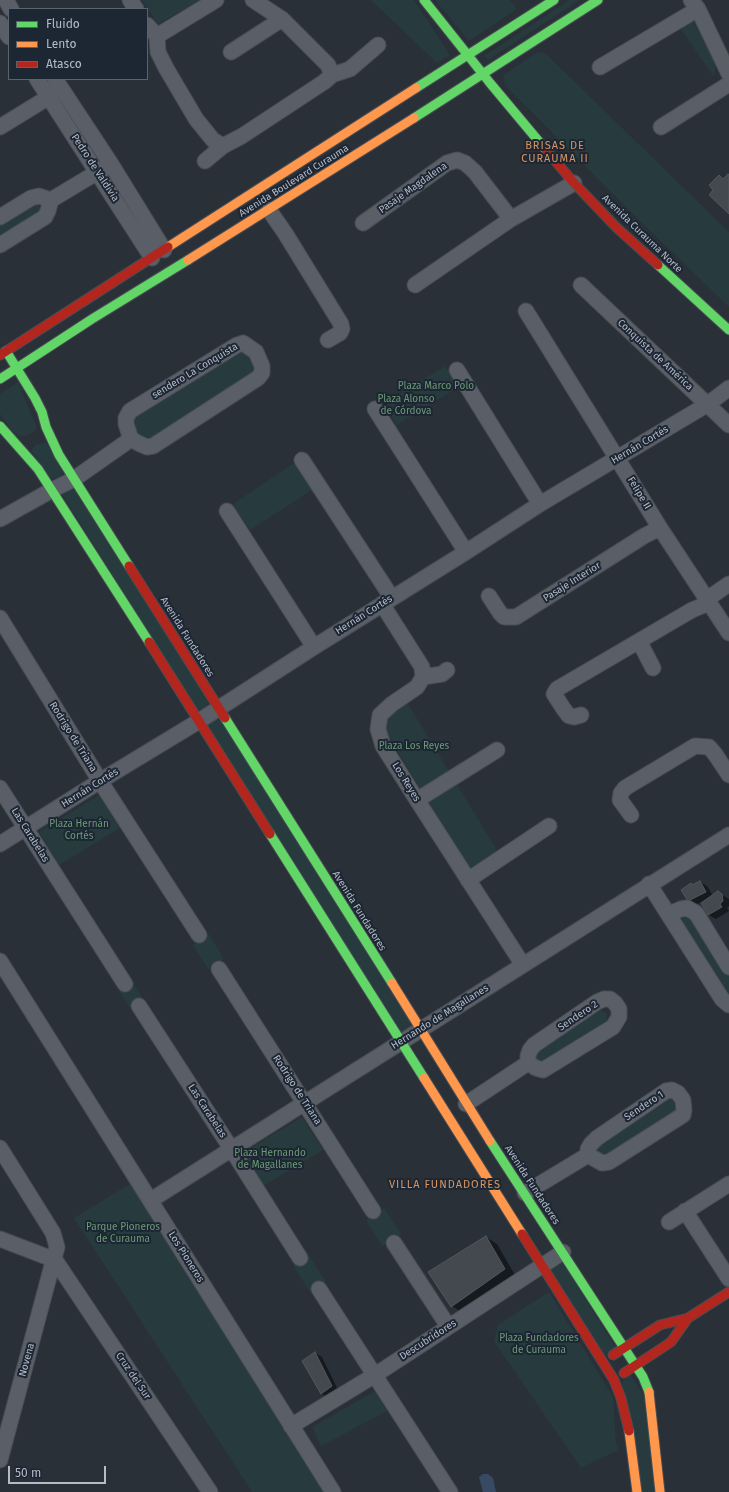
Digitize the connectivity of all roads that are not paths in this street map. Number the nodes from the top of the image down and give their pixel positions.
1 (216, 0) edge
2 (253, 0) edge
3 (424, 0) edge
4 (554, 0) edge
5 (598, 0) edge
6 (694, 4) edge
7 (282, 19) junction
8 (0, 23) edge
9 (152, 30) edge
10 (8, 35) edge
11 (378, 45) dead end
12 (231, 52) dead end
13 (468, 56) junction
14 (600, 67) dead end
15 (483, 74) junction
16 (729, 74) edge
17 (332, 75) junction
18 (37, 80) edge
19 (58, 84) edge
20 (729, 84) edge
21 (48, 97) junction
22 (0, 127) edge
23 (661, 127) dead end
24 (223, 146) junction
25 (205, 161) dead end
26 (111, 164) junction
27 (98, 172) junction
28 (574, 183) junction
29 (51, 200) junction
30 (269, 210) junction
31 (0, 217) edge
32 (511, 219) junction
33 (363, 223) dead end
34 (0, 245) edge
35 (158, 254) junction
36 (415, 285) dead end
37 (581, 285) dead end
38 (526, 311) dead end
39 (729, 330) edge
40 (328, 340) dead end
41 (3, 353) edge
42 (17, 368) junction
43 (457, 370) dead end
44 (0, 379) edge
45 (729, 388) edge
46 (708, 404) junction
47 (375, 409) dead end
48 (729, 425) edge
49 (0, 426) edge
50 (131, 439) junction
51 (618, 458) junction
52 (302, 460) dead end
53 (74, 479) junction
54 (52, 490) junction
55 (540, 504) junction
56 (227, 511) dead end
57 (0, 519) edge
58 (660, 528) junction
59 (466, 552) junction
60 (729, 584) edge
61 (490, 596) dead end
62 (387, 601) junction
63 (708, 601) junction
64 (0, 618) edge
65 (729, 633) edge
66 (639, 641) junction
67 (314, 647) junction
68 (653, 668) dead end
69 (447, 670) dead end
70 (422, 677) junction
71 (219, 708) junction
72 (581, 715) dead end
73 (199, 721) junction
74 (497, 750) dead end
75 (729, 775) edge
76 (100, 781) junction
77 (0, 788) edge
78 (417, 800) junction
79 (631, 815) dead end
80 (549, 826) dead end
81 (25, 828) junction
82 (729, 835) edge
83 (0, 844) edge
84 (468, 880) junction
85 (649, 884) junction
86 (669, 914) junction
87 (199, 936) dead end
88 (0, 961) edge
89 (522, 965) junction
90 (729, 967) edge
91 (219, 969) dead end
92 (125, 984) dead end
93 (729, 1005) edge
94 (139, 1006) dead end
95 (421, 1029) junction
96 (400, 1042) junction
97 (528, 1063) junction
98 (305, 1103) junction
99 (466, 1104) junction
100 (0, 1148) edge
101 (232, 1150) junction
102 (588, 1155) junction
103 (729, 1184) edge
104 (525, 1193) junction
105 (151, 1200) junction
106 (373, 1211) dead end
107 (685, 1211) junction
108 (669, 1222) dead end
109 (0, 1239) edge
110 (394, 1243) dead end
111 (563, 1252) junction
112 (300, 1258) dead end
113 (55, 1260) junction
114 (543, 1266) junction
115 (319, 1289) dead end
116 (728, 1290) edge
117 (688, 1318) junction
118 (448, 1326) junction
119 (625, 1347) junction
120 (603, 1362) junction
121 (636, 1365) junction
122 (375, 1375) junction
123 (614, 1380) junction
124 (291, 1426) junction
125 (0, 1460) edge
126 (210, 1492) edge
127 (333, 1492) edge
128 (450, 1492) edge
129 (637, 1492) edge
130 (660, 1492) edge

1 - 9 street
2 - 7 street
3 - 13 street, Avenida Curauma Norte
4 - 13 street, Avenida Boulevard Curauma
5 - 15 street, Avenida Boulevard Curauma
6 - 14 street
6 - 16 street
7 - 12 street
7 - 17 street
8 - 10 street
9 - 24 street
11 - 17 street
13 - 15 street, Avenida Curauma Norte
13 - 35 street, Avenida Boulevard Curauma
15 - 28 street, Avenida Curauma Norte
15 - 30 street, Avenida Boulevard Curauma
17 - 24 street
18 - 21 street, Pedro de Valdivia
19 - 21 street
19 - 26 street, Pedro de Valdivia
20 - 23 street
21 - 22 street
21 - 27 street, Pedro de Valdivia
24 - 25 street
26 - 27 street
26 - 35 street, Pedro de Valdivia
27 - 29 street
27 - 35 street, Pedro de Valdivia
28 - 32 street
28 - 39 street, Avenida Curauma Norte
29 - 31 street
29 - 34 street
30 - 40 street
30 - 42 street, Avenida Boulevard Curauma
32 - 33 street, Pasaje Magdalena
32 - 36 street
35 - 41 street, Avenida Boulevard Curauma
37 - 46 street, Conquista de América
38 - 51 street, Felipe II
41 - 42 street, Avenida Fundadores
42 - 44 street, Avenida Boulevard Curauma
42 - 53 street, Avenida Fundadores
43 - 55 street
45 - 46 street, Hernán Cortés
46 - 48 street, Conquista de América
46 - 51 street, Hernán Cortés
47 - 59 street
49 - 54 street
50 - 50 street, sendero La Conquista
50 - 53 street
51 - 55 street, Hernán Cortés
51 - 58 street, Felipe II
52 - 62 street
53 - 54 street
53 - 71 street, Avenida Fundadores
54 - 57 street
54 - 73 street
55 - 59 street, Hernán Cortés
56 - 67 street
58 - 61 street, Pasaje Interior
58 - 63 street, Felipe II
59 - 62 street, Hernán Cortés
60 - 63 street
62 - 67 street, Hernán Cortés
62 - 70 street
63 - 65 street, Felipe II
63 - 66 street
64 - 76 street, Rodrigo de Triana
66 - 68 street
66 - 72 street
67 - 71 street, Hernán Cortés
69 - 70 street
70 - 78 street, Los Reyes
71 - 73 street, Hernán Cortés
71 - 95 street, Avenida Fundadores
73 - 76 street, Hernán Cortés
73 - 96 street
74 - 78 street
75 - 79 street
76 - 81 street, Hernán Cortés
76 - 87 street, Rodrigo de Triana
77 - 81 street, Las Carabelas
78 - 84 street, Los Reyes
80 - 84 street
81 - 83 street, Hernán Cortés
81 - 92 street, Las Carabelas
82 - 85 street, Hernando de Magallanes
84 - 89 street, Los Reyes
85 - 86 street
85 - 89 street, Hernando de Magallanes
86 - 90 street
86 - 93 street
88 - 105 street, Los Pioneros
89 - 95 street, Hernando de Magallanes
91 - 98 street, Rodrigo de Triana
94 - 101 street, Las Carabelas
95 - 96 street, Hernando de Magallanes
95 - 99 street, Avenida Fundadores
96 - 98 street, Hernando de Magallanes
96 - 114 street
97 - 97 street, Sendero 2
97 - 99 street
98 - 101 street, Hernando de Magallanes
98 - 106 street, Rodrigo de Triana
99 - 104 street, Avenida Fundadores
100 - 113 street, Novena
101 - 105 street, Hernando de Magallanes
101 - 112 street, Las Carabelas
102 - 102 street, Sendero 1
102 - 104 street, Sendero 1
103 - 107 street
104 - 111 street, Avenida Fundadores
105 - 124 street, Los Pioneros
107 - 108 street
107 - 116 street
109 - 113 street
110 - 118 street
111 - 114 street, Descubridores
111 - 119 street, Avenida Fundadores
113 - 125 street, Novena
113 - 126 street, Cruz del Sur
114 - 118 street, Descubridores
114 - 120 street
115 - 122 street
116 - 117 street
117 - 119 street
117 - 121 street
118 - 122 street, Descubridores
119 - 120 street
119 - 121 street, Avenida Fundadores
120 - 123 street
121 - 123 street
121 - 130 street, Avenida Fundadores
122 - 124 street, Descubridores
122 - 128 street
123 - 129 street
124 - 127 street, Los Pioneros

